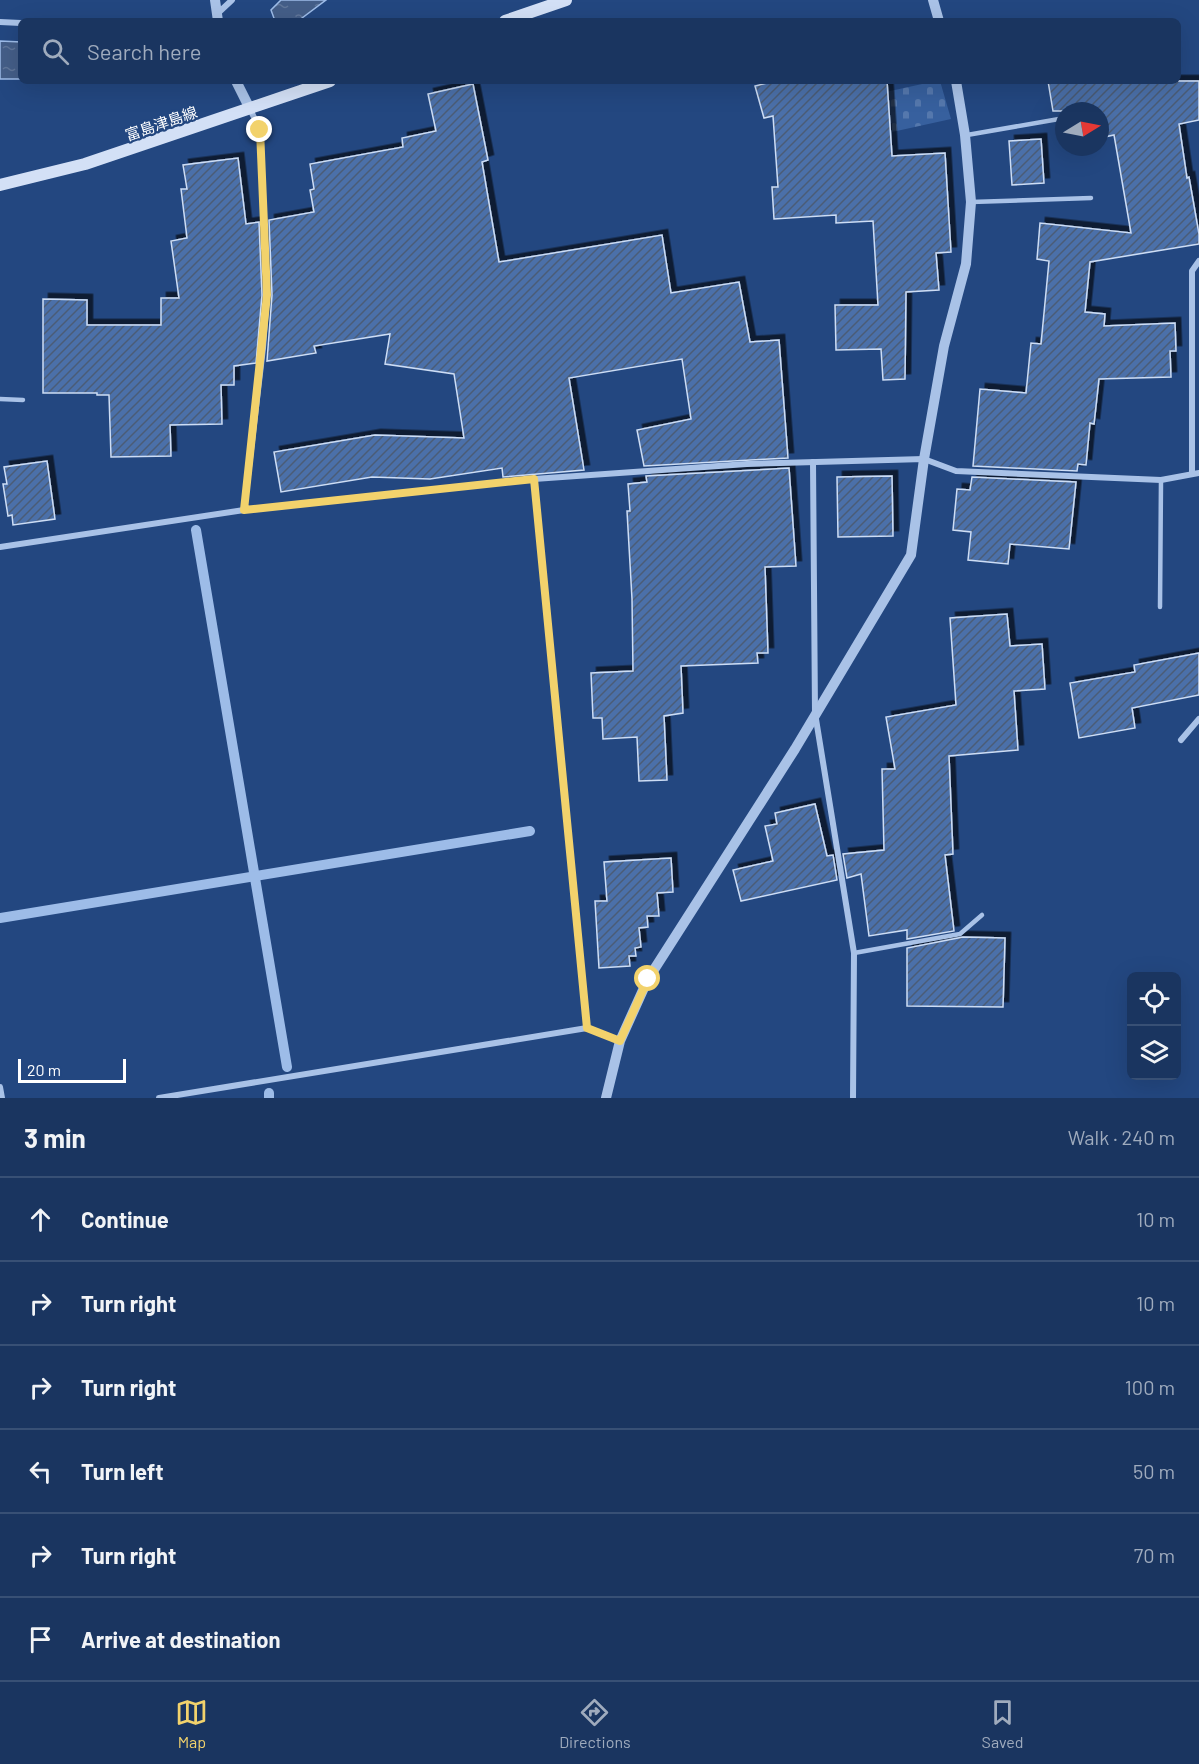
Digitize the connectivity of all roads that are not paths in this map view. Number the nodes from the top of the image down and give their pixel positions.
1 (215, 0) edge
2 (232, 0) edge
3 (566, 0) edge
4 (933, 0) edge
5 (217, 18) edge
6 (514, 18) edge
7 (938, 18) edge
8 (0, 22) edge
9 (18, 23) edge
10 (238, 84) edge
11 (321, 84) edge
12 (957, 84) edge
13 (250, 109) junction
14 (1055, 120) edge
15 (966, 135) junction
16 (0, 185) edge
17 (1091, 198) dead end
18 (971, 202) junction
19 (1199, 261) edge
20 (0, 399) edge
21 (23, 400) dead end
22 (924, 459) junction
23 (813, 462) junction
24 (1196, 473) edge
25 (534, 479) junction
26 (1161, 480) junction
27 (244, 510) junction
28 (0, 547) edge
29 (1160, 607) dead end
30 (816, 714) junction
31 (1199, 718) edge
32 (1181, 740) dead end
33 (982, 915) dead end
34 (854, 953) junction
35 (587, 1028) junction
36 (620, 1041) junction
37 (0, 1087) edge
38 (2, 1098) edge
39 (159, 1098) edge
40 (606, 1098) edge
41 (854, 1098) edge

1 - 5 street
2 - 5 street
3 - 6 main road
4 - 7 street
8 - 9 street
10 - 13 street
11 - 13 main road, 富島津島線
12 - 15 street
13 - 16 main road, 富島津島線
13 - 27 street
14 - 15 lane
15 - 18 street
17 - 18 lane
18 - 22 street
19 - 24 street
20 - 21 lane
22 - 23 street
22 - 26 street
22 - 30 street
23 - 25 street
23 - 30 street
24 - 26 street
25 - 27 street
25 - 35 street
26 - 29 lane
27 - 28 street
30 - 34 street
30 - 36 street
31 - 32 street
33 - 34 lane
34 - 41 street
35 - 36 street
35 - 39 street
36 - 40 street
37 - 38 street

